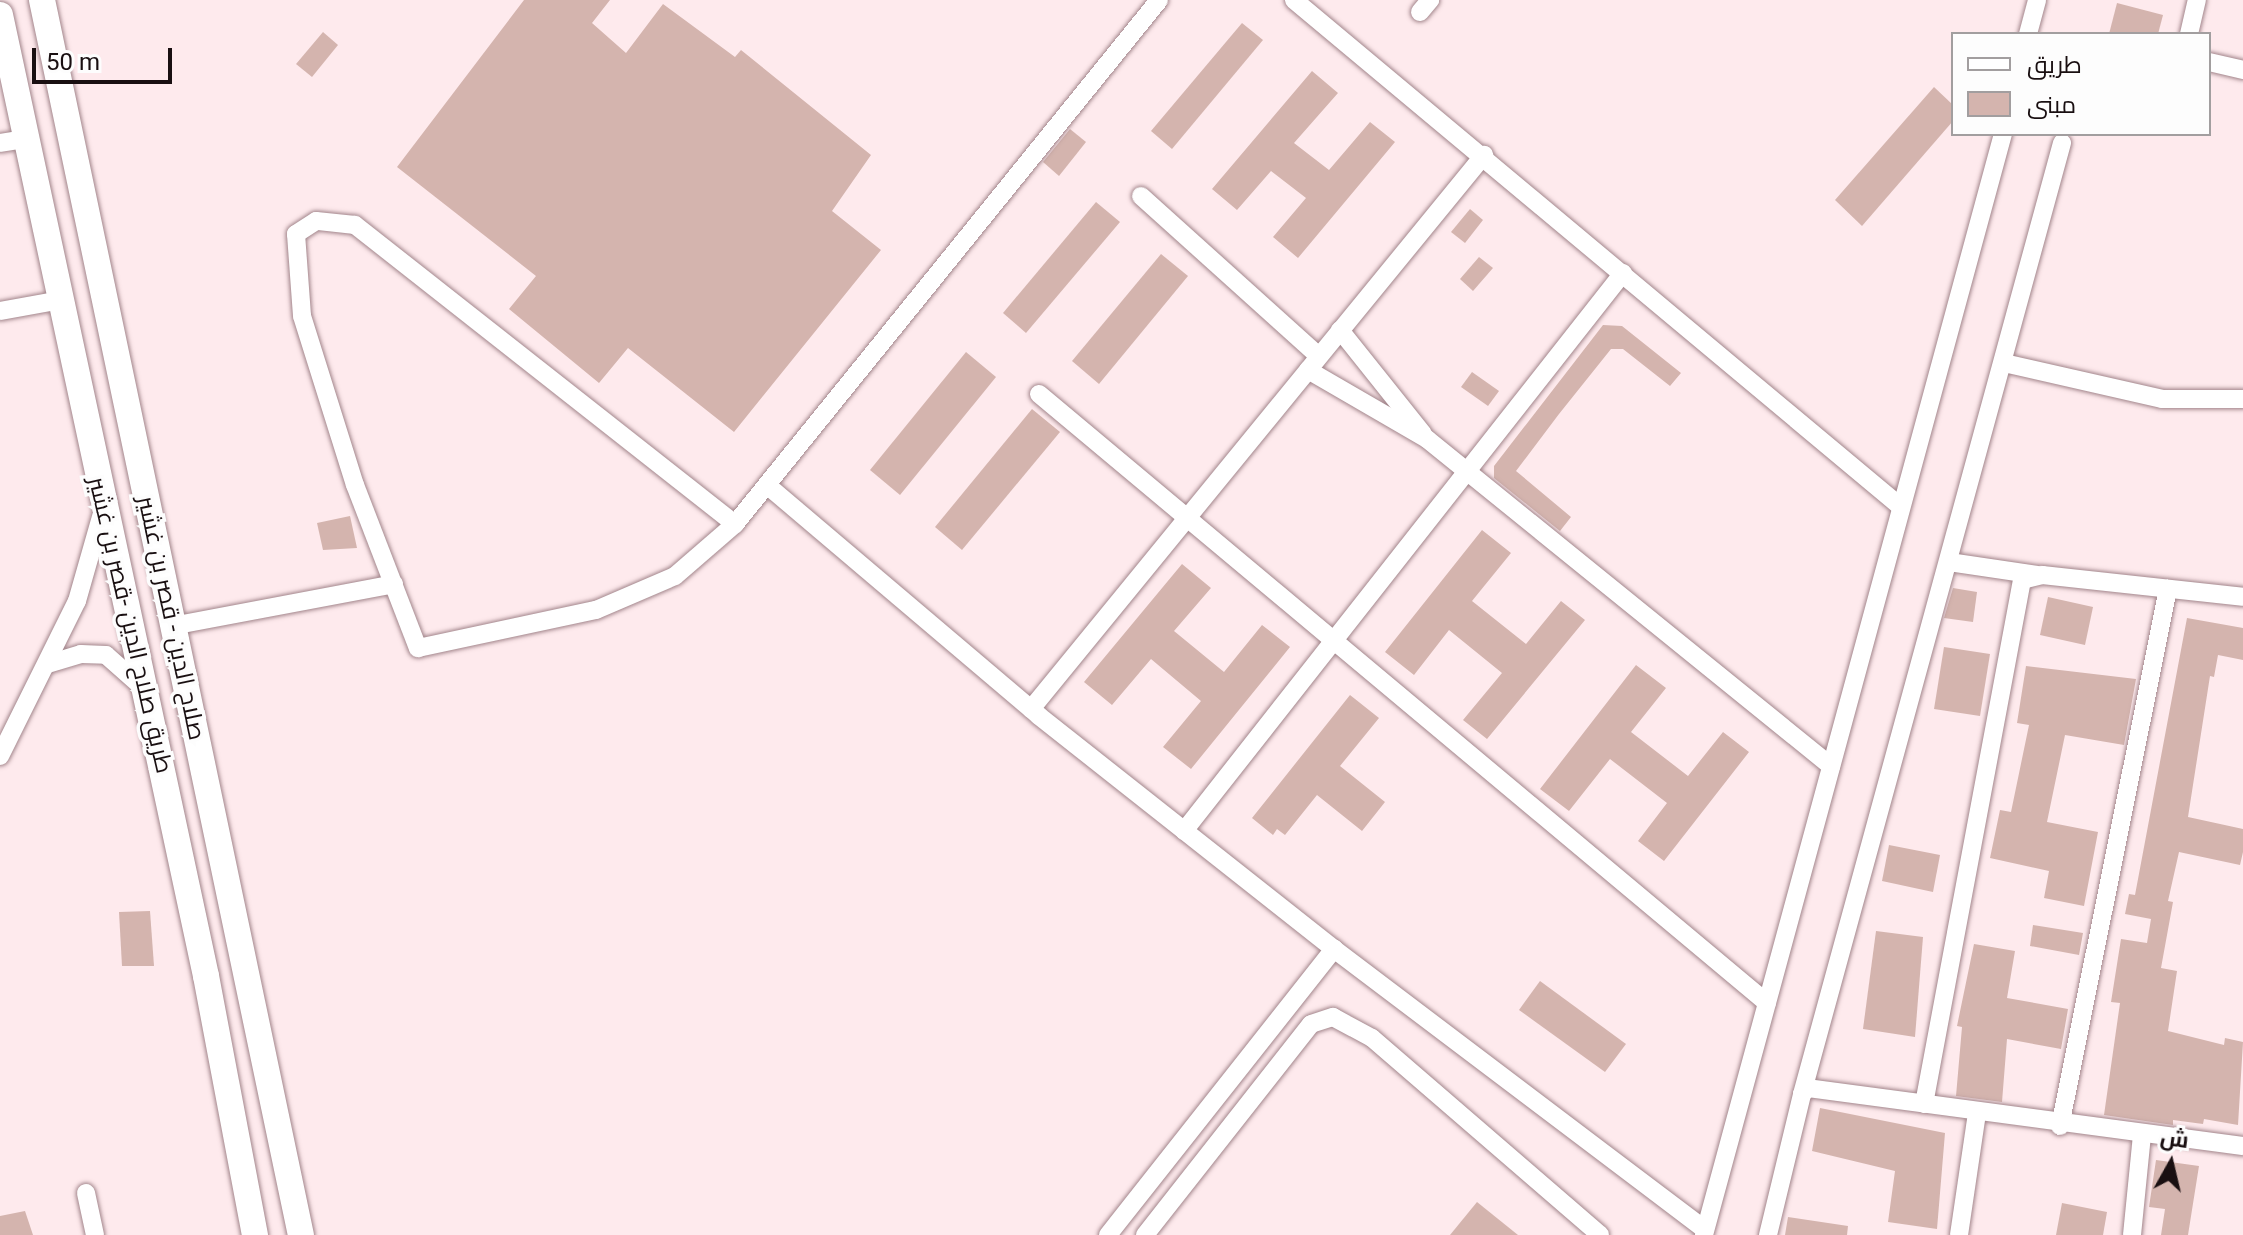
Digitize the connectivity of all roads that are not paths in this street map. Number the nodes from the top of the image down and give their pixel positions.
1 (42, 0) edge
2 (1159, 0) edge
3 (1294, 0) edge
4 (2037, 0) edge
5 (2197, 0) edge
6 (0, 15) edge
7 (2029, 32) edge
8 (2189, 32) edge
9 (2211, 62) edge
10 (2243, 70) edge
11 (2002, 136) edge
12 (13, 141) edge
13 (2062, 143) dead end
14 (1484, 155) junction
15 (1141, 196) dead end
16 (1623, 273) junction
17 (61, 300) junction
18 (0, 311) edge
19 (1340, 330) junction
20 (1313, 363) junction
21 (2004, 363) junction
22 (1039, 394) dead end
23 (2243, 399) edge
24 (1427, 439) junction
25 (1467, 472) junction
26 (768, 486) junction
27 (1901, 507) junction
28 (103, 510) junction
29 (1188, 517) junction
30 (735, 524) junction
31 (1949, 562) junction
32 (2042, 575) junction
33 (394, 584) junction
34 (2168, 589) junction
35 (2243, 597) edge
36 (172, 626) junction
37 (1335, 640) junction
38 (48, 664) junction
39 (145, 690) junction
40 (1031, 709) junction
41 (0, 756) edge
42 (1831, 766) junction
43 (1184, 831) junction
44 (1334, 949) junction
45 (1767, 1003) junction
46 (1802, 1094) junction
47 (1924, 1104) junction
48 (1977, 1113) junction
49 (2060, 1126) junction
50 (2142, 1135) junction
51 (2243, 1146) edge
52 (86, 1193) dead end
53 (1704, 1233) edge
54 (95, 1235) edge
55 (255, 1235) edge
56 (301, 1235) edge
57 (1108, 1235) edge
58 (1145, 1235) edge
59 (1600, 1235) edge
60 (1768, 1235) edge
61 (1959, 1235) edge
62 (2132, 1235) edge

1 - 36 highway, صلاح الدين - قصر بن غشير
2 - 26 street
3 - 14 street
4 - 7 street
5 - 8 street
6 - 12 highway, طريق صلاح الدين -قصر بن غشير
9 - 10 street
11 - 27 street
12 - 17 highway, طريق صلاح الدين -قصر بن غشير
13 - 21 street
14 - 16 street
14 - 19 street
15 - 20 street
16 - 25 street
16 - 27 street
17 - 18 street
17 - 28 highway, طريق صلاح الدين -قصر بن غشير
19 - 20 street
19 - 24 street
20 - 24 street
20 - 29 street
21 - 23 street
21 - 31 street
22 - 29 street
24 - 25 street
25 - 37 street
25 - 42 street
26 - 30 street
26 - 40 street
27 - 42 street
28 - 38 street
28 - 39 highway, طريق صلاح الدين -قصر بن غشير
29 - 37 street
29 - 40 street
30 - 33 street
30 - 33 street
31 - 32 street
31 - 46 street
32 - 34 street
32 - 47 street
33 - 36 street
34 - 35 street
34 - 49 street
36 - 56 highway, صلاح الدين - قصر بن غشير
37 - 43 street
37 - 45 street
38 - 39 street
38 - 41 street
39 - 55 highway, طريق صلاح الدين -قصر بن غشير
40 - 43 street
42 - 45 street
43 - 44 street
44 - 53 street
44 - 57 street
45 - 53 street
46 - 47 street
46 - 60 street
47 - 48 street
48 - 49 street
48 - 61 street
49 - 50 street
50 - 51 street
50 - 62 street
52 - 54 street
58 - 59 street

